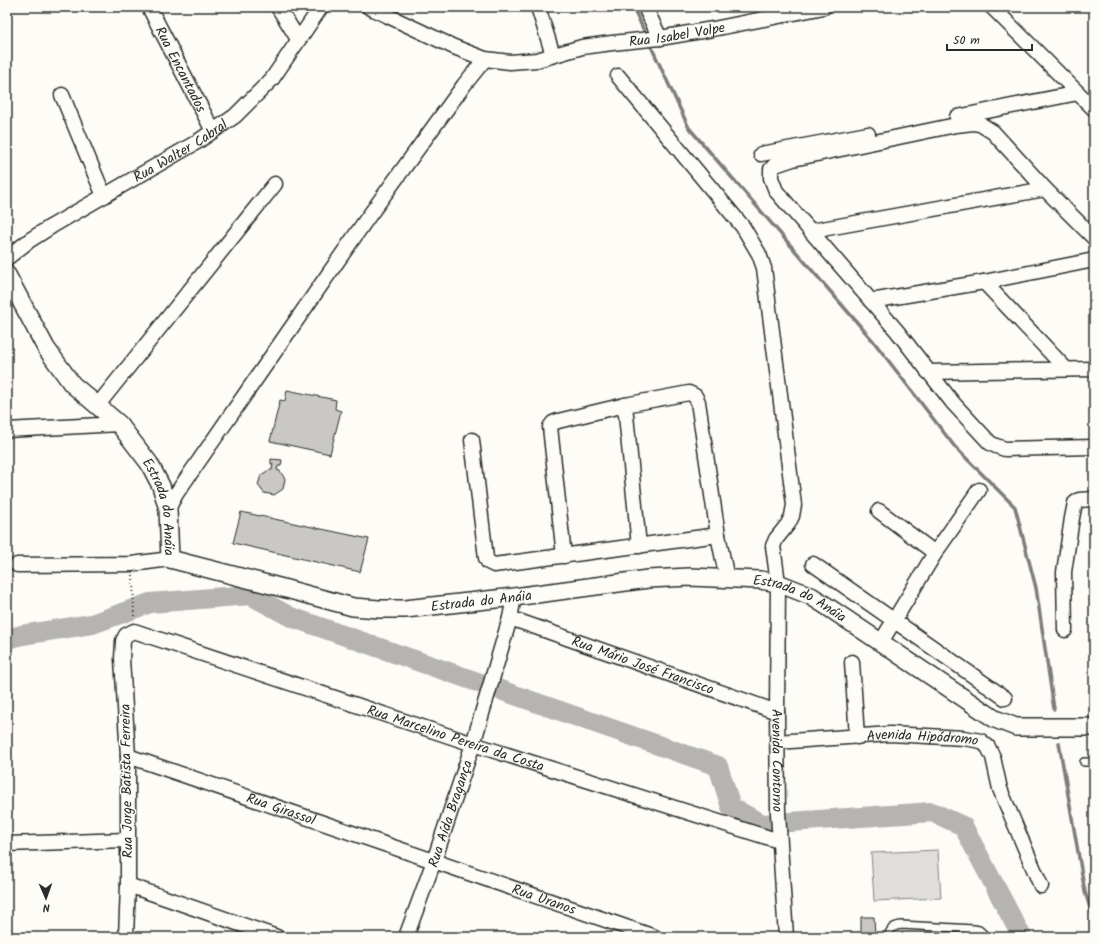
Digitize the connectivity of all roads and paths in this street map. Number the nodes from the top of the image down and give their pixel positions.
1 (148, 7) edge
2 (278, 7) edge
3 (321, 7) edge
4 (369, 7) edge
5 (538, 7) edge
6 (646, 7) edge
7 (824, 7) edge
8 (992, 7) edge
9 (660, 38) junction
10 (298, 39) junction
11 (553, 55) junction
12 (486, 59) junction
13 (618, 76) dead end
14 (1078, 93) junction
15 (62, 95) dead end
16 (1094, 109) edge
17 (213, 131) junction
18 (761, 154) dead end
19 (275, 184) dead end
20 (1046, 189) junction
21 (104, 196) junction
22 (811, 231) junction
23 (1094, 238) edge
24 (7, 258) edge
25 (1094, 260) edge
26 (7, 275) edge
27 (984, 282) junction
28 (871, 301) junction
29 (1065, 368) junction
30 (1094, 369) edge
31 (928, 372) junction
32 (625, 405) junction
33 (97, 406) junction
34 (119, 424) junction
35 (7, 430) edge
36 (472, 440) dead end
37 (1094, 447) edge
38 (980, 490) dead end
39 (1094, 499) edge
40 (168, 509) junction
41 (878, 511) dead end
42 (718, 536) junction
43 (639, 546) junction
44 (936, 553) junction
45 (564, 556) junction
46 (170, 559) junction
47 (813, 564) dead end
48 (17, 565) dead end
49 (133, 577) dead end
50 (727, 579) junction
51 (778, 583) junction
52 (514, 597) junction
53 (510, 618) junction
54 (893, 620) junction
55 (134, 626) junction
56 (1065, 630) dead end
57 (880, 642) junction
58 (852, 662) dead end
59 (1005, 698) dead end
60 (777, 712) junction
61 (1094, 727) edge
62 (857, 737) junction
63 (777, 742) junction
64 (473, 744) junction
65 (128, 756) junction
66 (1084, 762) dead end
67 (1094, 762) edge
68 (779, 839) junction
69 (128, 840) junction
70 (7, 844) edge
71 (434, 861) junction
72 (128, 885) junction
73 (1041, 886) dead end
74 (126, 937) edge
75 (277, 937) edge
76 (406, 937) edge
77 (655, 937) edge
78 (786, 937) edge
79 (888, 937) edge
80 (987, 937) edge

1 - 17 street, Rua Encantados
2 - 10 street
3 - 10 street, Rua Walter Cabral
4 - 12 street, Rua Isabel Volpe
5 - 11 street
6 - 9 street
7 - 9 street, Rua Isabel Volpe
8 - 14 street
9 - 11 street, Rua Isabel Volpe
10 - 17 street, Rua Walter Cabral
11 - 12 street, Rua Isabel Volpe
12 - 40 street
13 - 51 street, Avenida Contorno
14 - 16 street
14 - 18 street
15 - 21 street
17 - 21 street, Rua Walter Cabral
19 - 33 street
20 - 22 street
20 - 22 street
20 - 23 street
21 - 24 street, Rua Walter Cabral
22 - 28 street
25 - 27 street
26 - 33 street, Estrada do Anáia
27 - 28 street
27 - 29 street
28 - 31 street
29 - 30 street
29 - 31 street
31 - 37 street
32 - 42 street
32 - 43 street
32 - 45 street
33 - 34 street, Estrada do Anáia
34 - 35 street
34 - 40 street, Estrada do Anáia
36 - 45 street
38 - 44 street
39 - 56 street
40 - 46 street, Estrada do Anáia
41 - 44 street
42 - 43 street
42 - 50 street
43 - 45 street
44 - 54 street
46 - 48 street
46 - 52 street, Estrada do Anáia
47 - 54 street
49 - 55 path
50 - 51 street, Estrada do Anáia
50 - 52 street, Estrada do Anáia
51 - 57 street, Estrada do Anáia
51 - 60 street, Avenida Contorno
52 - 53 street, Rua Aída Bragança
53 - 60 street, Rua Mário José Francisco
53 - 64 street, Rua Aída Bragança
54 - 57 street
54 - 59 street
55 - 64 street, Rua Marcelino Pereira da Costa
55 - 65 street, Rua Jorge Batista Ferreira
57 - 61 street, Estrada do Anáia
58 - 62 street
60 - 63 street, Avenida Contorno
62 - 63 street, Avenida Hipódromo
62 - 73 street, Avenida Hipódromo
63 - 68 street, Avenida Contorno
64 - 68 street, Rua Marcelino Pereira da Costa
64 - 71 street, Rua Aída Bragança
65 - 69 street, Rua Jorge Batista Ferreira
65 - 71 street, Rua Girassol
66 - 67 lane
68 - 78 street, Avenida Contorno
69 - 70 street
69 - 72 street, Rua Jorge Batista Ferreira
71 - 76 street, Rua Aída Bragança
71 - 77 street, Rua Uranos
72 - 74 street, Rua Jorge Batista Ferreira
72 - 75 street
79 - 80 lane

